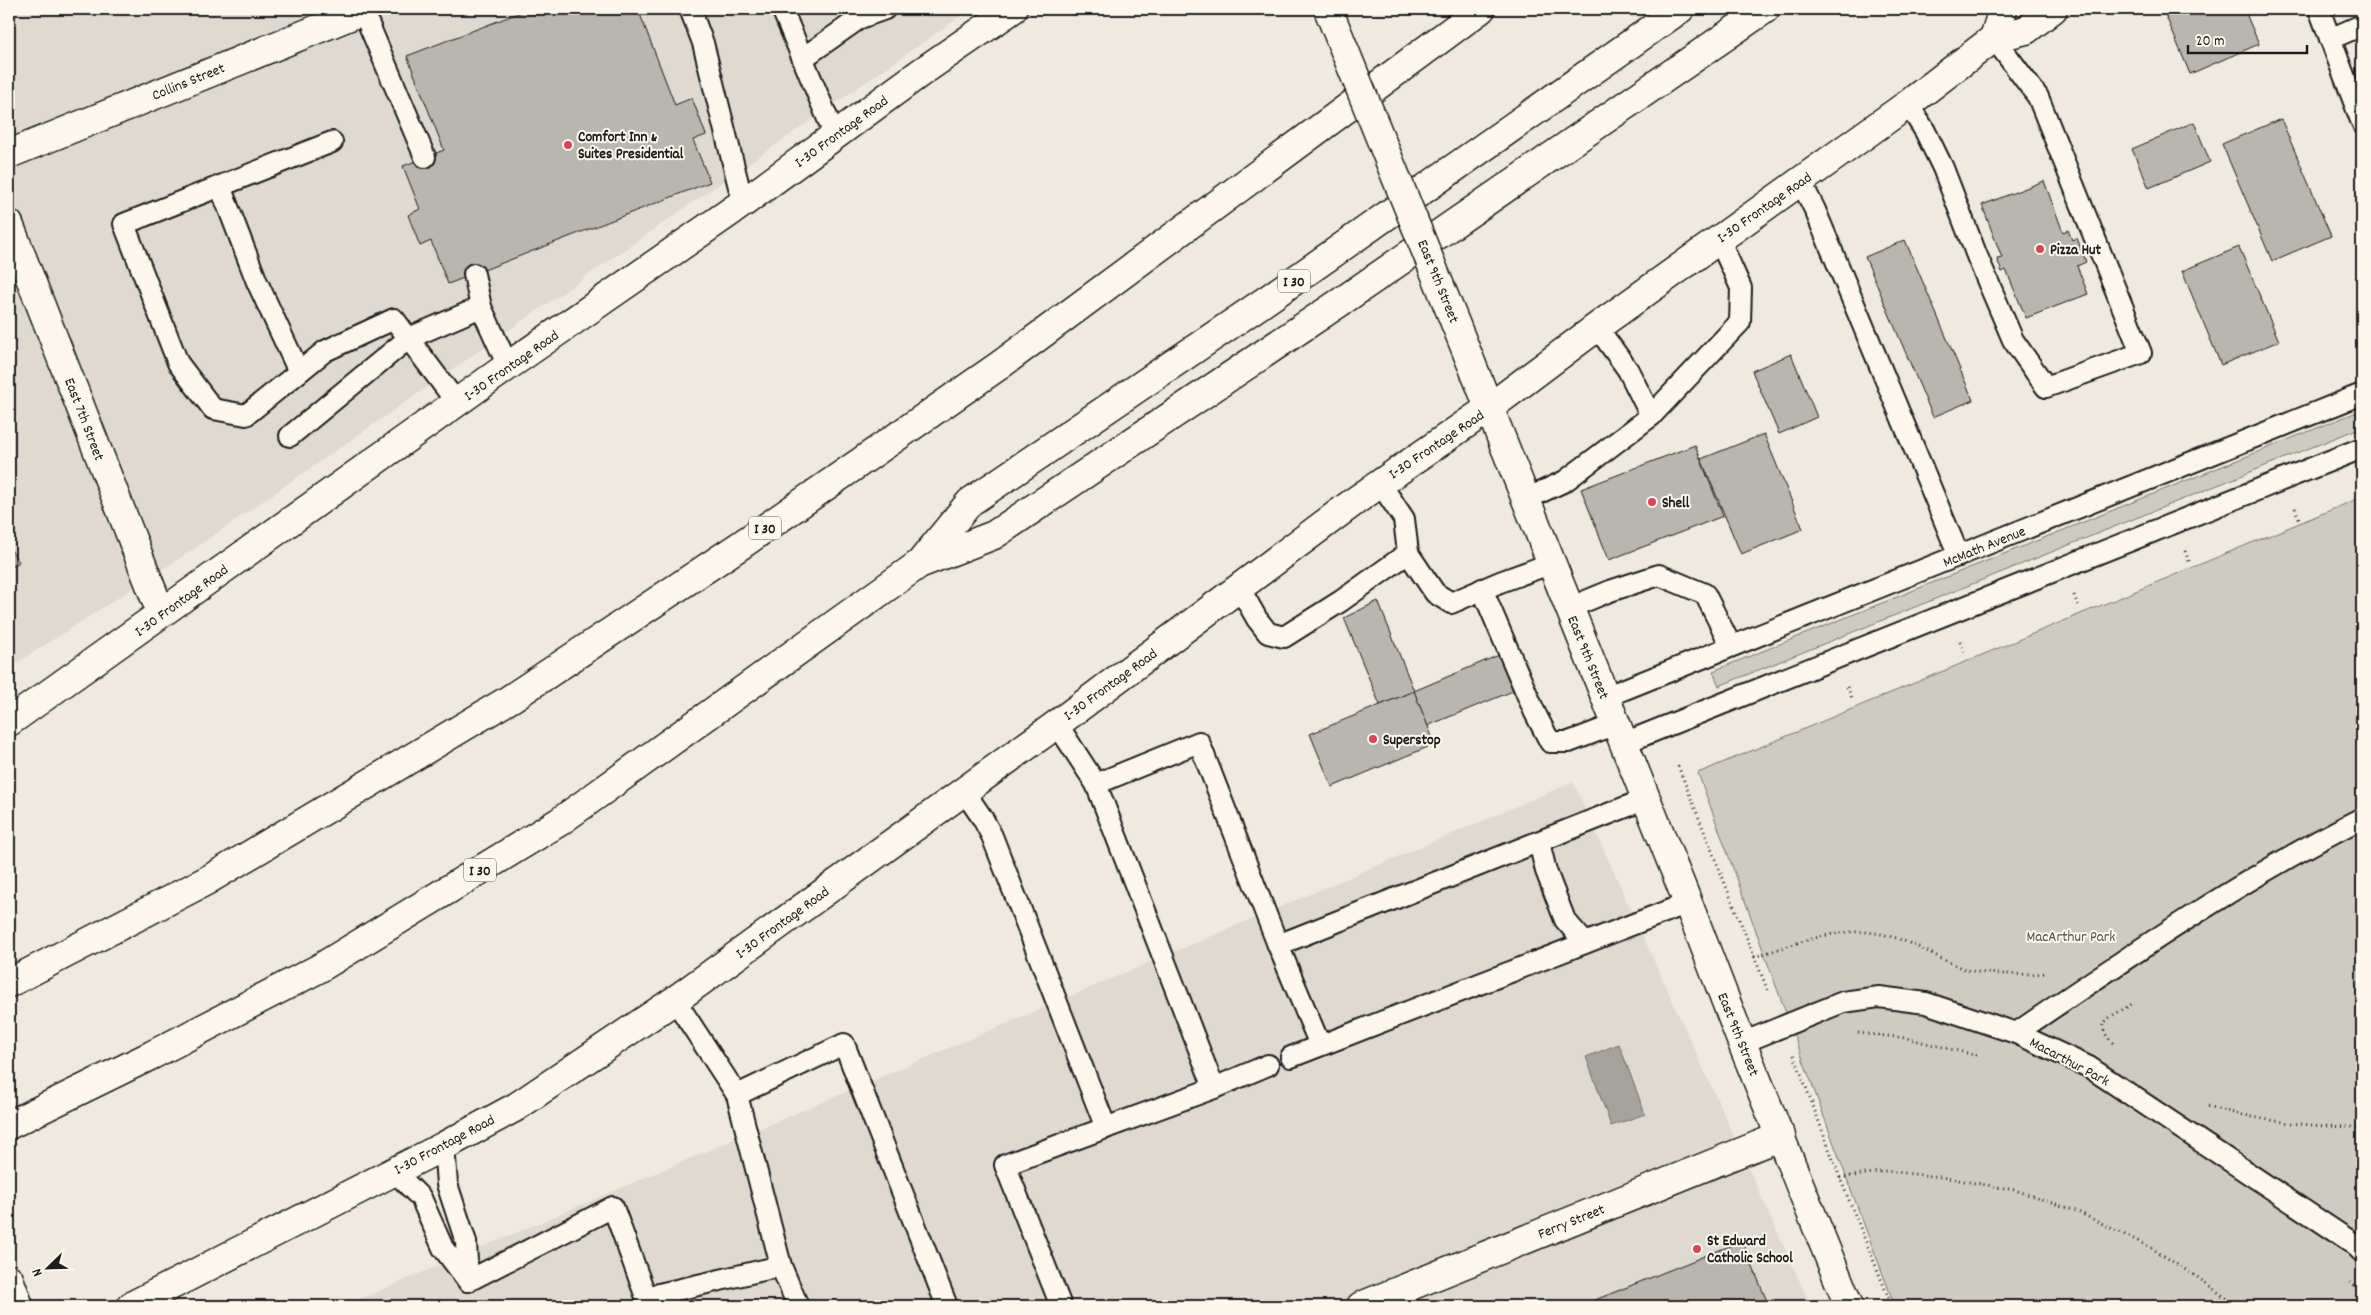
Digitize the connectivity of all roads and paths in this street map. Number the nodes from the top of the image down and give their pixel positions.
1 (690, 9) edge
2 (782, 9) edge
3 (885, 9) edge
4 (1013, 9) edge
5 (1328, 9) edge
6 (1481, 9) edge
7 (1680, 9) edge
8 (1765, 9) edge
9 (2003, 9) edge
10 (2053, 9) edge
11 (2318, 9) edge
12 (365, 10) edge
13 (2362, 24) edge
14 (1994, 38) junction
15 (2330, 39) junction
16 (803, 58) junction
17 (1908, 104) junction
18 (2362, 123) edge
19 (835, 136) junction
20 (332, 142) dead end
21 (9, 154) edge
22 (425, 157) dead end
23 (1801, 182) junction
24 (220, 186) junction
25 (743, 203) junction
26 (9, 224) edge
27 (1719, 239) junction
28 (474, 274) dead end
29 (481, 307) junction
30 (1597, 326) junction
31 (409, 338) junction
32 (508, 366) junction
33 (299, 372) junction
34 (2362, 394) edge
35 (457, 403) junction
36 (1489, 408) junction
37 (1651, 416) junction
38 (290, 436) dead end
39 (2362, 448) edge
40 (1380, 483) junction
41 (1526, 499) junction
42 (1408, 553) junction
43 (1959, 556) junction
44 (919, 564) junction
45 (1552, 564) junction
46 (1240, 588) junction
47 (1482, 589) junction
48 (1569, 608) junction
49 (161, 613) junction
50 (1731, 646) junction
51 (1606, 697) junction
52 (9, 722) edge
53 (1056, 724) junction
54 (1620, 733) junction
55 (1678, 766) dead end
56 (1096, 784) junction
57 (964, 791) junction
58 (1646, 799) junction
59 (2362, 818) edge
60 (1539, 842) junction
61 (1688, 903) junction
62 (1585, 943) junction
63 (1278, 945) junction
64 (1754, 957) junction
65 (2052, 972) dead end
66 (9, 983) edge
67 (1768, 991) dead end
68 (675, 1000) junction
69 (2132, 1004) dead end
70 (1856, 1033) dead end
71 (2016, 1033) junction
72 (1742, 1043) junction
73 (1320, 1046) junction
74 (2117, 1047) dead end
75 (1797, 1052) dead end
76 (1291, 1057) dead end
77 (1987, 1058) dead end
78 (1268, 1065) dead end
79 (1214, 1088) junction
80 (737, 1095) junction
81 (2202, 1104) dead end
82 (9, 1125) edge
83 (2362, 1127) edge
84 (1106, 1128) junction
85 (1781, 1136) junction
86 (444, 1146) junction
87 (394, 1171) junction
88 (1840, 1178) junction
89 (2359, 1244) edge
90 (781, 1266) junction
91 (9, 1279) edge
92 (468, 1281) junction
93 (2349, 1281) dead end
94 (2362, 1293) edge
95 (647, 1302) edge
96 (19, 1306) edge
97 (131, 1306) edge
98 (798, 1306) edge
99 (948, 1306) edge
100 (1061, 1306) edge
101 (1361, 1306) edge
102 (1849, 1306) edge
103 (1892, 1306) edge
104 (2237, 1306) edge

1 - 25 lane
2 - 16 lane
3 - 16 lane
4 - 19 main road, I-30 Frontage Road
5 - 36 main road, East 9th Street, bridge
6 - 66 main road, I 30
7 - 44 main road, I 30
8 - 44 main road
9 - 14 main road
10 - 14 main road, I-30 Frontage Road
11 - 15 lane
12 - 21 main road, Collins Street
12 - 22 lane
13 - 15 lane
14 - 17 main road, I-30 Frontage Road
14 - 17 lane
15 - 18 lane
16 - 19 lane
17 - 23 main road, I-30 Frontage Road
19 - 25 main road, I-30 Frontage Road
20 - 24 lane
23 - 27 main road, I-30 Frontage Road
23 - 43 lane
24 - 33 lane
24 - 33 lane
25 - 32 main road, I-30 Frontage Road
26 - 49 main road, East 7th Street
27 - 30 main road, I-30 Frontage Road
27 - 37 lane
28 - 29 lane
29 - 31 lane
29 - 32 lane
30 - 36 main road, I-30 Frontage Road
30 - 37 lane
31 - 33 lane
31 - 35 lane
31 - 38 lane
32 - 35 main road, I-30 Frontage Road
34 - 43 lane, McMath Avenue
35 - 49 main road, I-30 Frontage Road
36 - 40 main road, I-30 Frontage Road
36 - 41 main road, East 9th Street
37 - 41 lane
39 - 54 lane
40 - 42 lane
40 - 46 main road, I-30 Frontage Road
41 - 45 main road, East 9th Street
42 - 46 lane
42 - 47 lane
43 - 50 lane, McMath Avenue
44 - 82 main road, I 30
45 - 47 lane
45 - 48 main road, East 9th Street
46 - 53 main road, I-30 Frontage Road
47 - 54 lane
48 - 50 lane
48 - 51 main road, East 9th Street
49 - 52 main road, I-30 Frontage Road
50 - 51 lane, McMath Avenue
51 - 54 main road, East 9th Street
53 - 56 lane
53 - 57 main road, I-30 Frontage Road
54 - 58 main road, East 9th Street
55 - 64 path
56 - 63 lane
56 - 79 lane
57 - 68 main road, I-30 Frontage Road
57 - 84 lane
58 - 60 lane
58 - 61 main road, East 9th Street
59 - 71 lane, Macarthur Park
60 - 62 lane
60 - 63 lane
61 - 62 lane
61 - 72 main road, East 9th Street
62 - 73 lane
63 - 73 lane
64 - 65 path
64 - 67 path
68 - 80 lane
68 - 86 main road, I-30 Frontage Road
69 - 74 path
70 - 77 path
71 - 72 lane, Macarthur Park
71 - 89 lane, Macarthur Park
72 - 85 main road, East 9th Street
73 - 76 lane
75 - 88 path
78 - 79 lane
79 - 84 lane
80 - 90 lane
80 - 99 lane
81 - 83 path
84 - 100 lane
85 - 101 main road, Ferry Street
85 - 102 main road, East 9th Street
86 - 87 main road, I-30 Frontage Road
86 - 92 lane
87 - 92 lane
87 - 97 main road, I-30 Frontage Road
88 - 103 path
88 - 104 path
90 - 95 lane
90 - 98 lane
91 - 96 main road
92 - 95 lane
93 - 94 path

